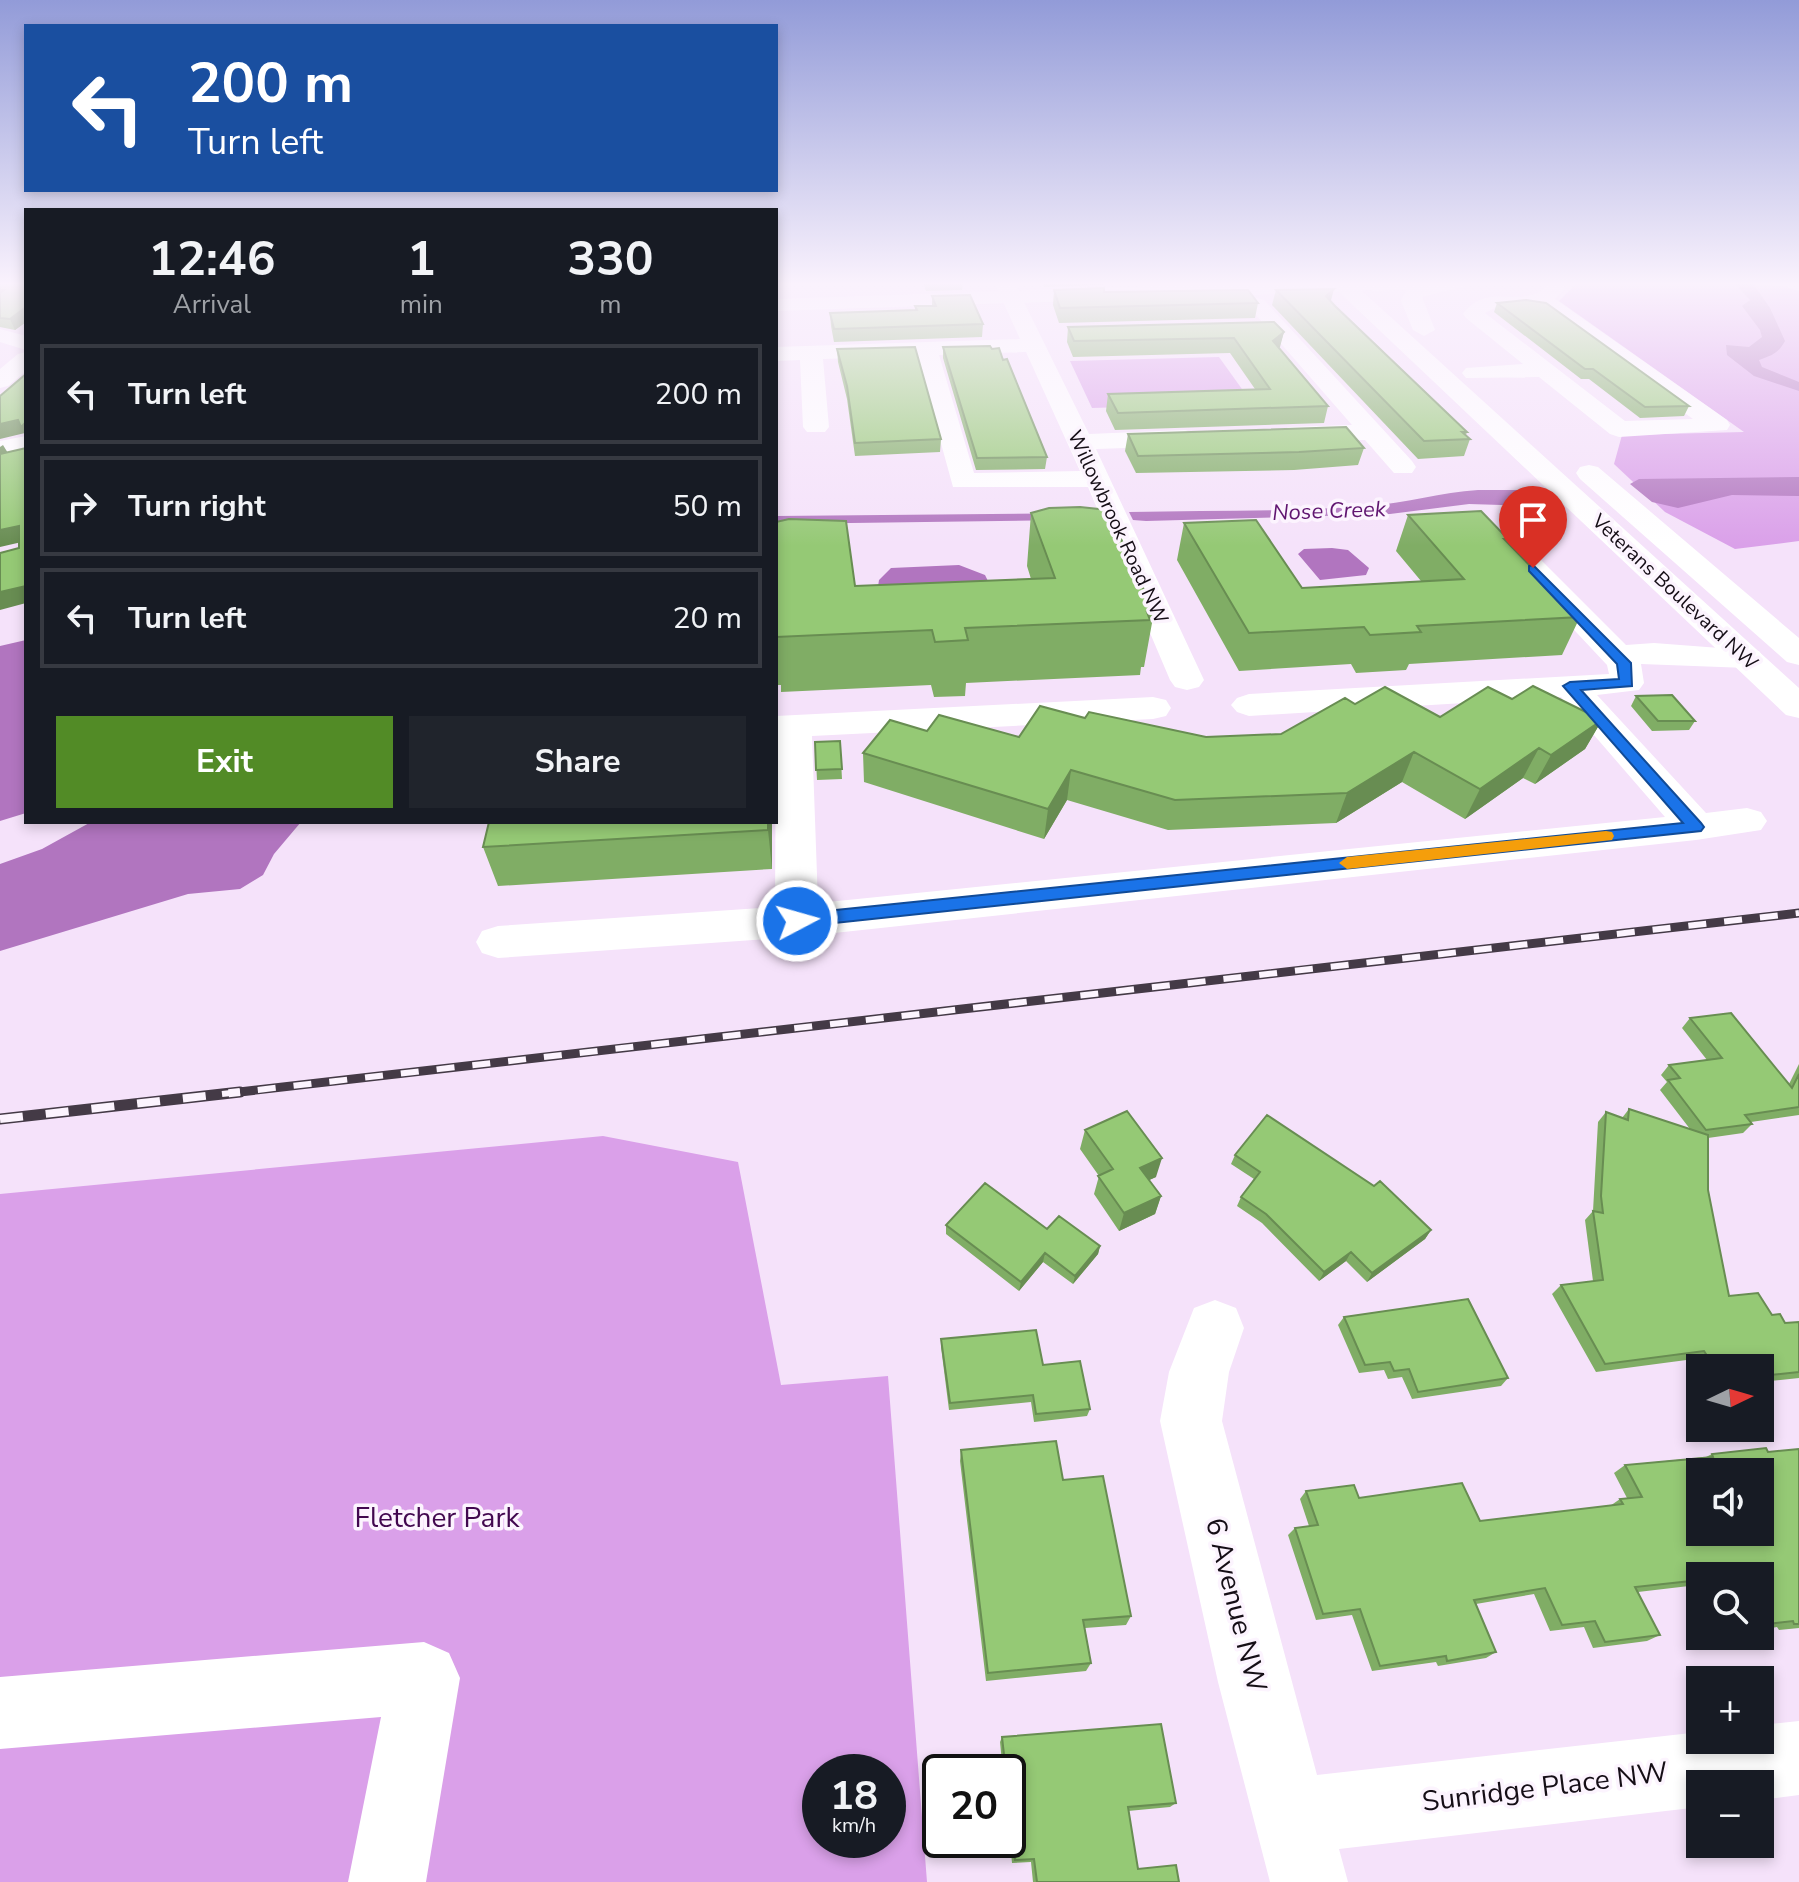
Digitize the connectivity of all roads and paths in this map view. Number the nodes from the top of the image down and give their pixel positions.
1 (812, 370) edge
2 (932, 370) edge
3 (1046, 370) edge
4 (1315, 370) edge
5 (1434, 370) edge
6 (1470, 370) edge
7 (1545, 370) joint
8 (1641, 370) edge
9 (1474, 373) junction
10 (1496, 392) dead end
11 (816, 427) dead end
12 (1371, 432) junction
13 (1264, 436) edge
14 (1204, 438) edge
15 (1078, 442) junction
16 (24, 444) edge
17 (0, 449) edge
18 (1564, 451) dead end
19 (1403, 467) dead end
20 (1100, 486) junction
21 (1512, 547) edge
22 (1799, 655) edge
23 (1617, 656) junction
24 (1747, 658) junction
25 (1570, 686) junction
26 (1222, 698) junction
27 (1799, 707) edge
28 (785, 726) edge
29 (786, 768) edge
30 (1747, 821) dead end
31 (1696, 827) junction
32 (797, 921) junction
33 (498, 942) dead end
34 (1215, 1328) dead end
35 (0, 1713) edge
36 (1799, 1758) edge
37 (1300, 1849) edge
38 (387, 1882) edge

1 - 11 main road
2 - 20 main road
3 - 15 main road, Willowbrook Road NW
4 - 12 main road
5 - 24 main road, Veterans Boulevard NW
6 - 9 main road
7 - 8 main road
7 - 9 main road
9 - 10 main road
12 - 13 main road
12 - 19 main road
14 - 15 main road
15 - 20 main road, Willowbrook Road NW
16 - 17 main road
18 - 22 main road, Veterans Boulevard NW
20 - 26 main road, Willowbrook Road NW
21 - 23 main road
23 - 24 main road
23 - 25 main road
24 - 27 main road, Veterans Boulevard NW
25 - 26 main road
25 - 31 main road
26 - 28 main road
28 - 29 main road
29 - 32 main road
30 - 31 main road
31 - 32 main road
32 - 33 main road
34 - 37 main road, 6 Avenue NW
35 - 38 main road
36 - 37 main road, Sunridge Place NW

